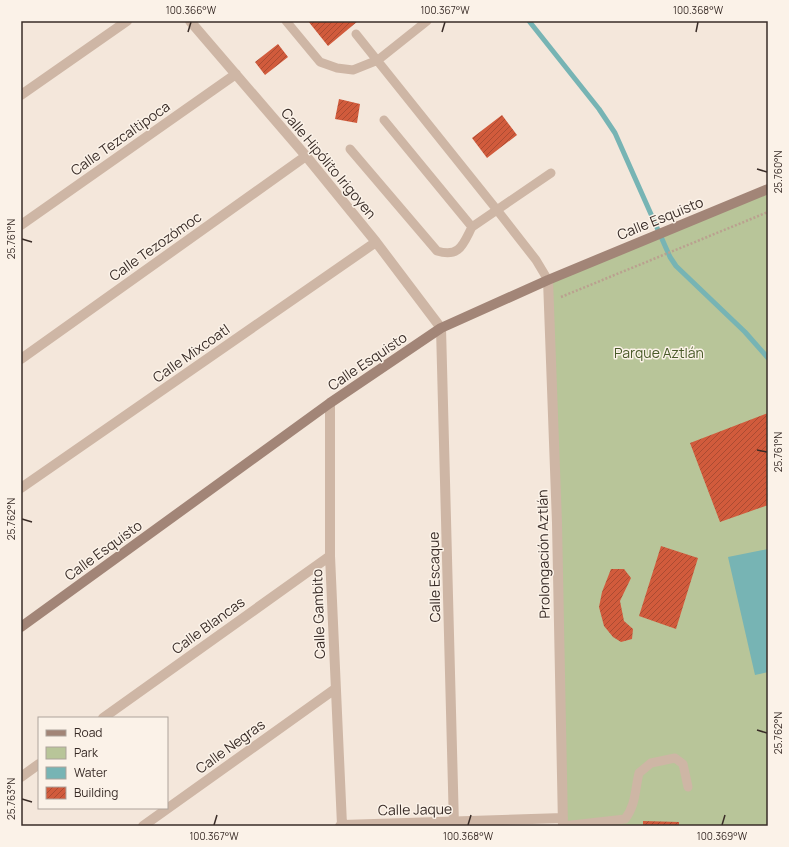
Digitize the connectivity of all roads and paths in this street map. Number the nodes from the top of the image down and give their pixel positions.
1 (127, 21) edge
2 (190, 21) edge
3 (286, 21) edge
4 (427, 21) edge
5 (356, 34) dead end
6 (378, 60) junction
7 (236, 74) junction
8 (21, 95) edge
9 (384, 120) dead end
10 (350, 149) dead end
11 (306, 156) junction
12 (551, 173) dead end
13 (768, 189) edge
14 (497, 210) junction
15 (768, 212) edge
16 (21, 225) edge
17 (472, 226) junction
18 (376, 242) junction
19 (548, 280) junction
20 (548, 302) junction
21 (441, 328) junction
22 (21, 359) edge
23 (330, 402) junction
24 (21, 488) edge
25 (330, 556) junction
26 (21, 627) edge
27 (334, 689) junction
28 (104, 717) edge
29 (38, 765) edge
30 (21, 777) edge
31 (688, 787) dead end
32 (168, 808) edge
33 (167, 809) edge
34 (563, 822) edge
35 (625, 823) edge
36 (454, 824) edge
37 (341, 825) edge
38 (143, 826) edge

1 - 8 street
2 - 7 street, Calle Hipólito Irigoyen
3 - 6 lane
4 - 6 lane
5 - 6 lane
6 - 14 lane
7 - 11 street, Calle Hipólito Irigoyen
7 - 16 street, Calle Tezcaltipoca
9 - 17 lane
10 - 17 lane
11 - 18 street, Calle Hipólito Irigoyen
11 - 22 street, Calle Tezozómoc
12 - 14 lane
13 - 19 street, Calle Esquisto
14 - 17 lane
14 - 19 lane
15 - 20 path
18 - 21 street, Calle Hipólito Irigoyen
18 - 24 street, Calle Mixcoatl
19 - 20 street, Prolongación Aztlán
19 - 21 street, Calle Esquisto
20 - 34 street, Prolongación Aztlán
21 - 23 street, Calle Esquisto
21 - 36 street, Calle Escaque
23 - 25 street, Calle Gambito
23 - 26 street, Calle Esquisto
25 - 27 street, Calle Gambito
25 - 28 street, Calle Blancas
27 - 32 street, Calle Negras
27 - 37 street, Calle Gambito
29 - 30 street
31 - 35 lane
33 - 38 street, Calle Negras
34 - 35 lane
34 - 36 street, Calle Jaque
36 - 37 street, Calle Jaque

